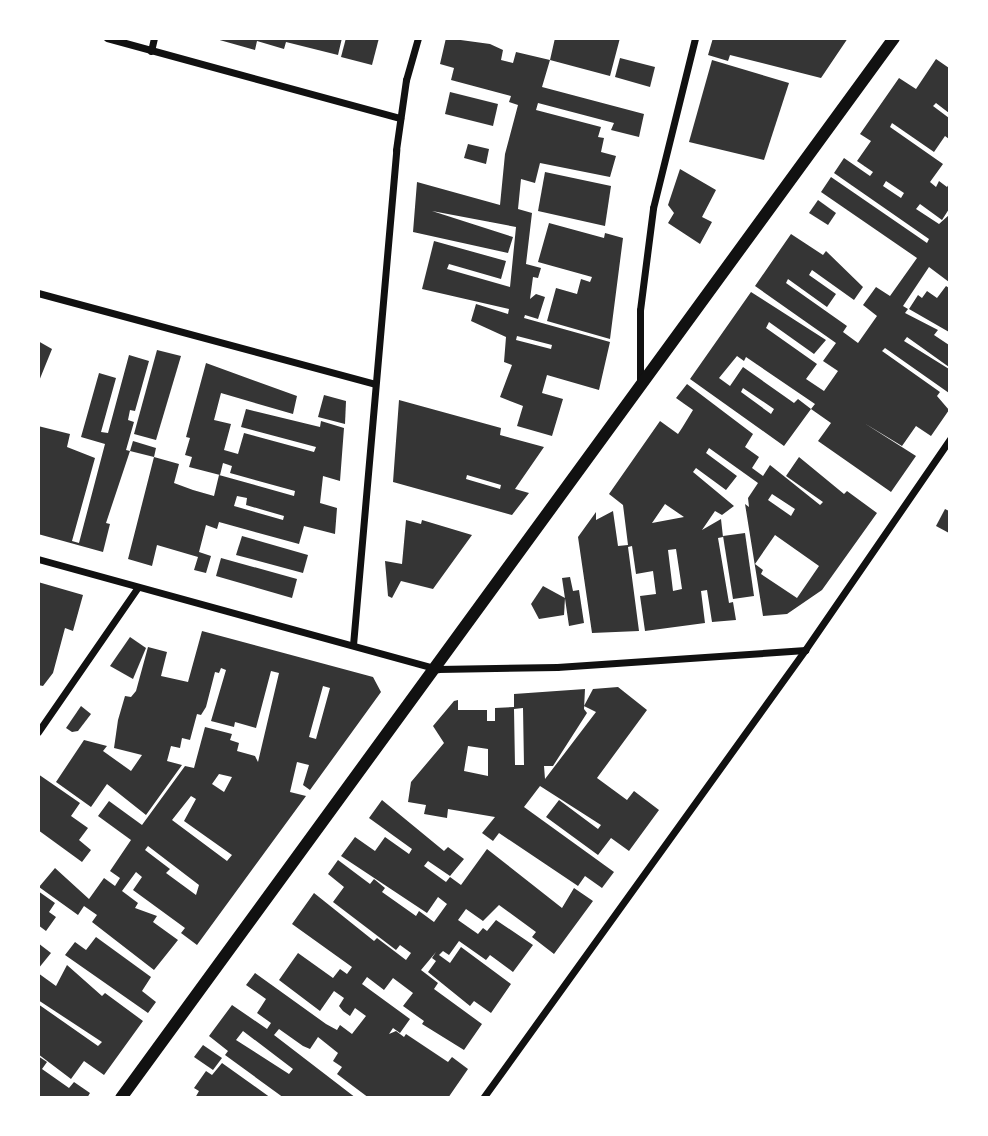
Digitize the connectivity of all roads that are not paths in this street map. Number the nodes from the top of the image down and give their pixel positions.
1 (107, 38) edge
2 (154, 38) edge
3 (418, 38) edge
4 (695, 38) edge
5 (894, 38) edge
6 (151, 51) junction
7 (400, 118) junction
8 (38, 293) edge
9 (375, 384) junction
10 (640, 387) junction
11 (950, 439) edge
12 (38, 559) edge
13 (138, 587) junction
14 (353, 645) junction
15 (805, 650) junction
16 (438, 669) junction
17 (38, 732) edge
18 (121, 1097) edge
19 (483, 1097) edge

1 - 6 street
2 - 6 street
3 - 7 street
4 - 10 street
5 - 10 street
6 - 7 street
7 - 9 street
8 - 9 street
9 - 14 street
10 - 16 street
11 - 15 street
12 - 13 street
13 - 14 street
13 - 17 street
14 - 16 street
15 - 16 street
15 - 19 street
16 - 18 street

